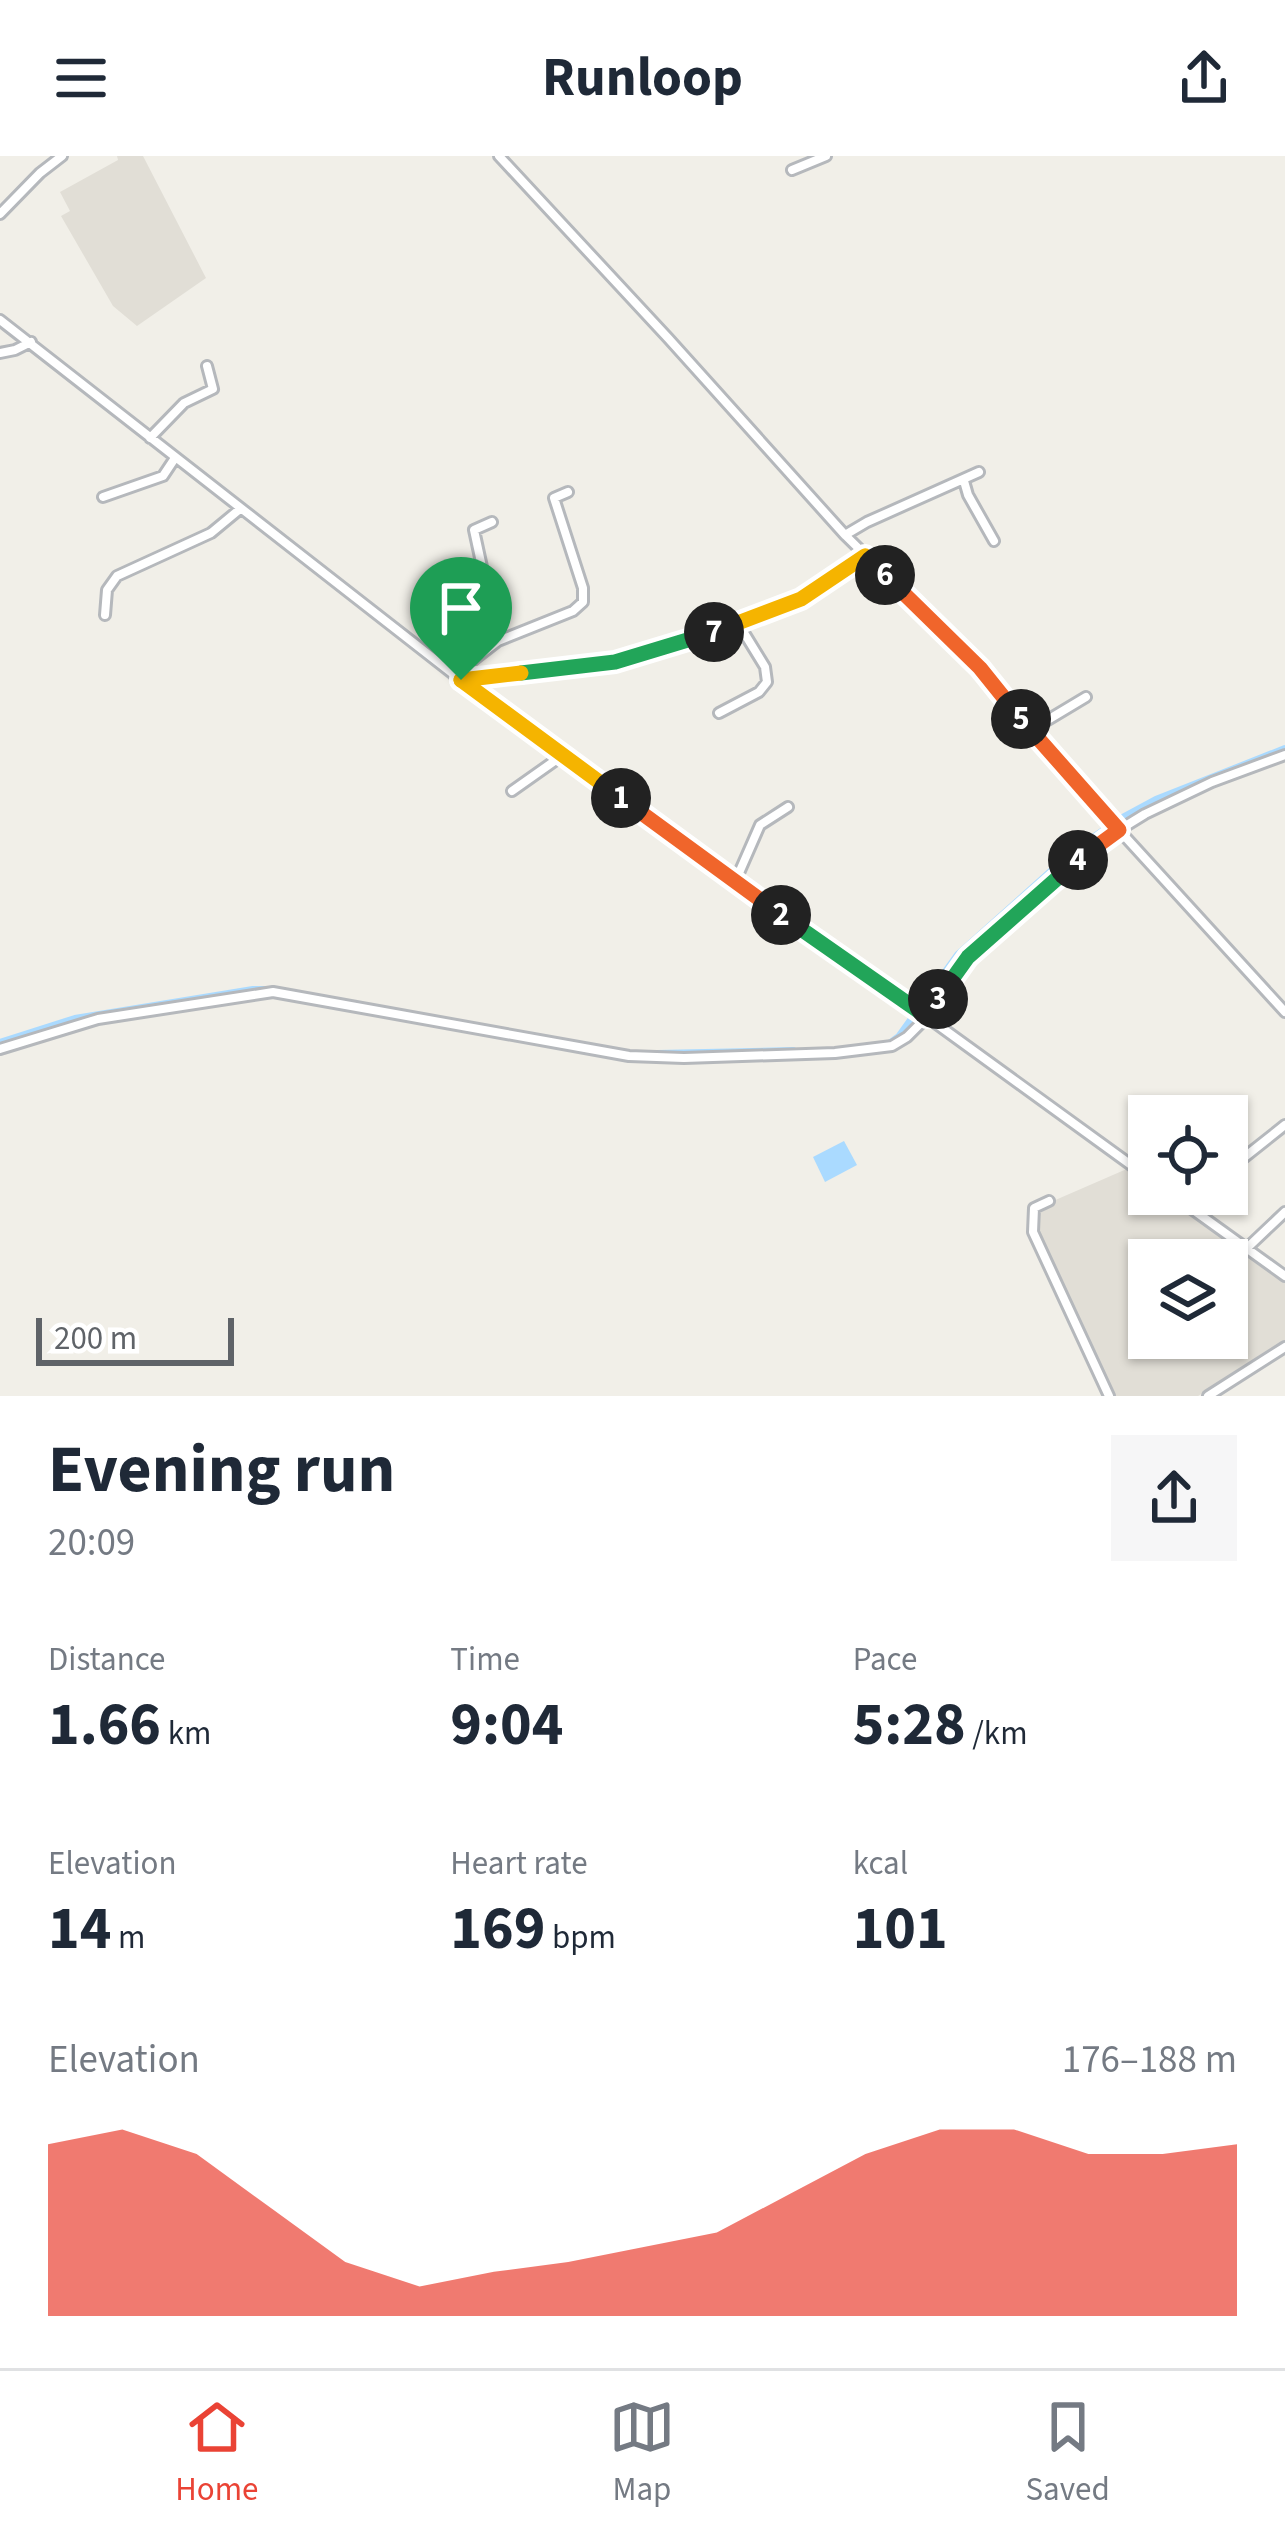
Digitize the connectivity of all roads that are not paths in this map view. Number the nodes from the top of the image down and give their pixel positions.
1 (62, 156) edge
2 (499, 156) edge
3 (826, 156) edge
4 (792, 170) dead end
5 (0, 214) edge
6 (0, 320) edge
7 (31, 342) junction
8 (0, 353) edge
9 (207, 366) dead end
10 (150, 438) junction
11 (175, 458) junction
12 (980, 472) dead end
13 (964, 481) junction
14 (568, 492) dead end
15 (103, 497) dead end
16 (240, 509) junction
17 (492, 522) dead end
18 (844, 535) junction
19 (994, 541) dead end
20 (865, 556) junction
21 (105, 615) dead end
22 (738, 623) junction
23 (498, 641) junction
24 (458, 678) junction
25 (1087, 697) dead end
26 (719, 713) dead end
27 (1031, 730) junction
28 (563, 755) junction
29 (1285, 755) edge
30 (512, 791) dead end
31 (788, 807) dead end
32 (1115, 826) junction
33 (735, 882) junction
34 (1285, 1012) edge
35 (922, 1013) junction
36 (0, 1049) edge
37 (1285, 1125) edge
38 (1248, 1154) edge
39 (1128, 1163) edge
40 (1049, 1201) dead end
41 (1285, 1212) edge
42 (1200, 1215) edge
43 (1234, 1239) edge
44 (1248, 1247) edge
45 (1248, 1249) edge
46 (1283, 1272) edge
47 (1285, 1347) edge
48 (1109, 1396) edge
49 (1208, 1396) edge

1 - 5 street
2 - 18 street
3 - 4 street
6 - 7 street
7 - 8 street
7 - 10 street
9 - 10 street
10 - 11 street
11 - 15 street
11 - 16 street
12 - 13 street
13 - 18 street
13 - 19 street
14 - 23 street
16 - 21 street
16 - 24 street
17 - 23 street
18 - 20 street
20 - 22 street
20 - 27 street
22 - 24 street
22 - 26 street
23 - 24 street
24 - 28 street
25 - 27 street
27 - 32 street
28 - 30 street
28 - 33 street
29 - 32 street
31 - 33 street
32 - 34 street
32 - 35 street
33 - 35 street
35 - 36 street
35 - 39 street
37 - 38 street
40 - 48 street
41 - 44 street
42 - 43 street
45 - 46 street
47 - 49 street

